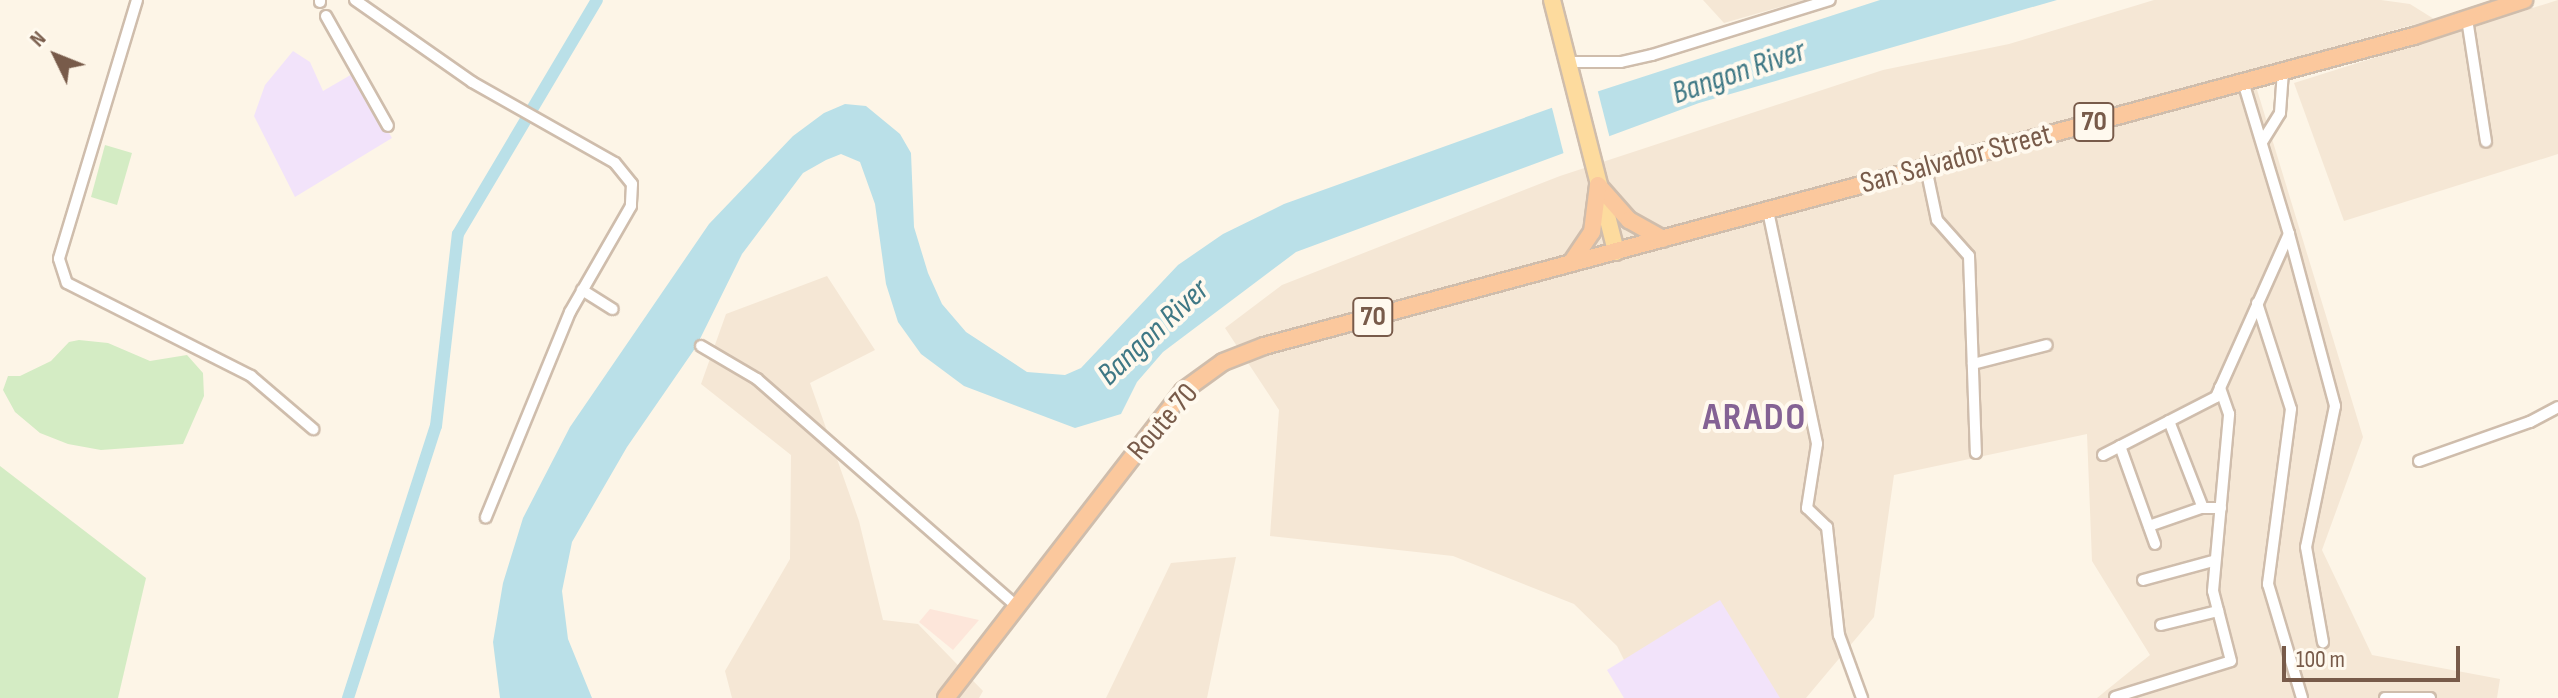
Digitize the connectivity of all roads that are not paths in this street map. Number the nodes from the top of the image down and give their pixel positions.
1 (137, 0) edge
2 (355, 0) edge
3 (1552, 0) edge
4 (1830, 0) edge
5 (2524, 0) edge
6 (326, 16) dead end
7 (2467, 19) junction
8 (1568, 66) junction
9 (2283, 71) junction
10 (2243, 82) junction
11 (388, 126) dead end
12 (2262, 142) junction
13 (2486, 142) dead end
14 (1926, 168) junction
15 (1598, 185) junction
16 (1768, 211) junction
17 (2289, 234) junction
18 (1663, 239) junction
19 (1616, 252) junction
20 (1571, 263) junction
21 (582, 290) junction
22 (2257, 303) junction
23 (613, 309) dead end
24 (2047, 345) dead end
25 (701, 346) dead end
26 (1973, 364) junction
27 (2220, 388) junction
28 (2558, 407) edge
29 (2169, 421) junction
30 (313, 429) dead end
31 (2120, 446) junction
32 (1976, 453) dead end
33 (2103, 455) dead end
34 (2419, 461) dead end
35 (2203, 508) junction
36 (2221, 508) junction
37 (486, 517) dead end
38 (2149, 526) junction
39 (2155, 544) dead end
40 (2213, 561) junction
41 (2143, 580) dead end
42 (1016, 606) junction
43 (2218, 611) junction
44 (2161, 625) dead end
45 (2323, 642) dead end
46 (2115, 697) edge
47 (946, 698) edge
48 (1862, 698) edge
49 (2302, 698) edge
50 (2385, 698) edge
51 (2423, 698) edge
52 (2430, 698) edge

1 - 30 street
2 - 21 street
3 - 8 main road
4 - 8 street
5 - 7 highway, San Salvador Street / 70
6 - 11 street
7 - 9 highway, San Salvador Street / 70
7 - 13 street
8 - 15 main road
9 - 10 highway, San Salvador Street / 70
9 - 12 street
10 - 12 street
10 - 14 highway, San Salvador Street / 70
12 - 17 street
14 - 16 highway, San Salvador Street / 70
14 - 26 street
15 - 18 highway
15 - 19 main road
15 - 20 highway
16 - 18 highway, San Salvador Street / 70
16 - 48 street
17 - 22 street
17 - 45 street
18 - 19 highway, San Salvador Street / 70
19 - 20 highway, San Salvador Street / 70
20 - 42 highway, Route 70 / 70
21 - 23 street
21 - 37 street
22 - 27 street
22 - 49 street
24 - 26 street
25 - 42 street
26 - 32 street
27 - 29 street
27 - 36 street
28 - 34 street
29 - 31 street
29 - 35 street
31 - 33 street
31 - 38 street
35 - 36 street
35 - 38 street
36 - 40 street
38 - 39 street
40 - 41 street
40 - 43 street
42 - 47 highway, Route 70 / 70
43 - 44 street
43 - 46 street
50 - 51 street
51 - 52 street

